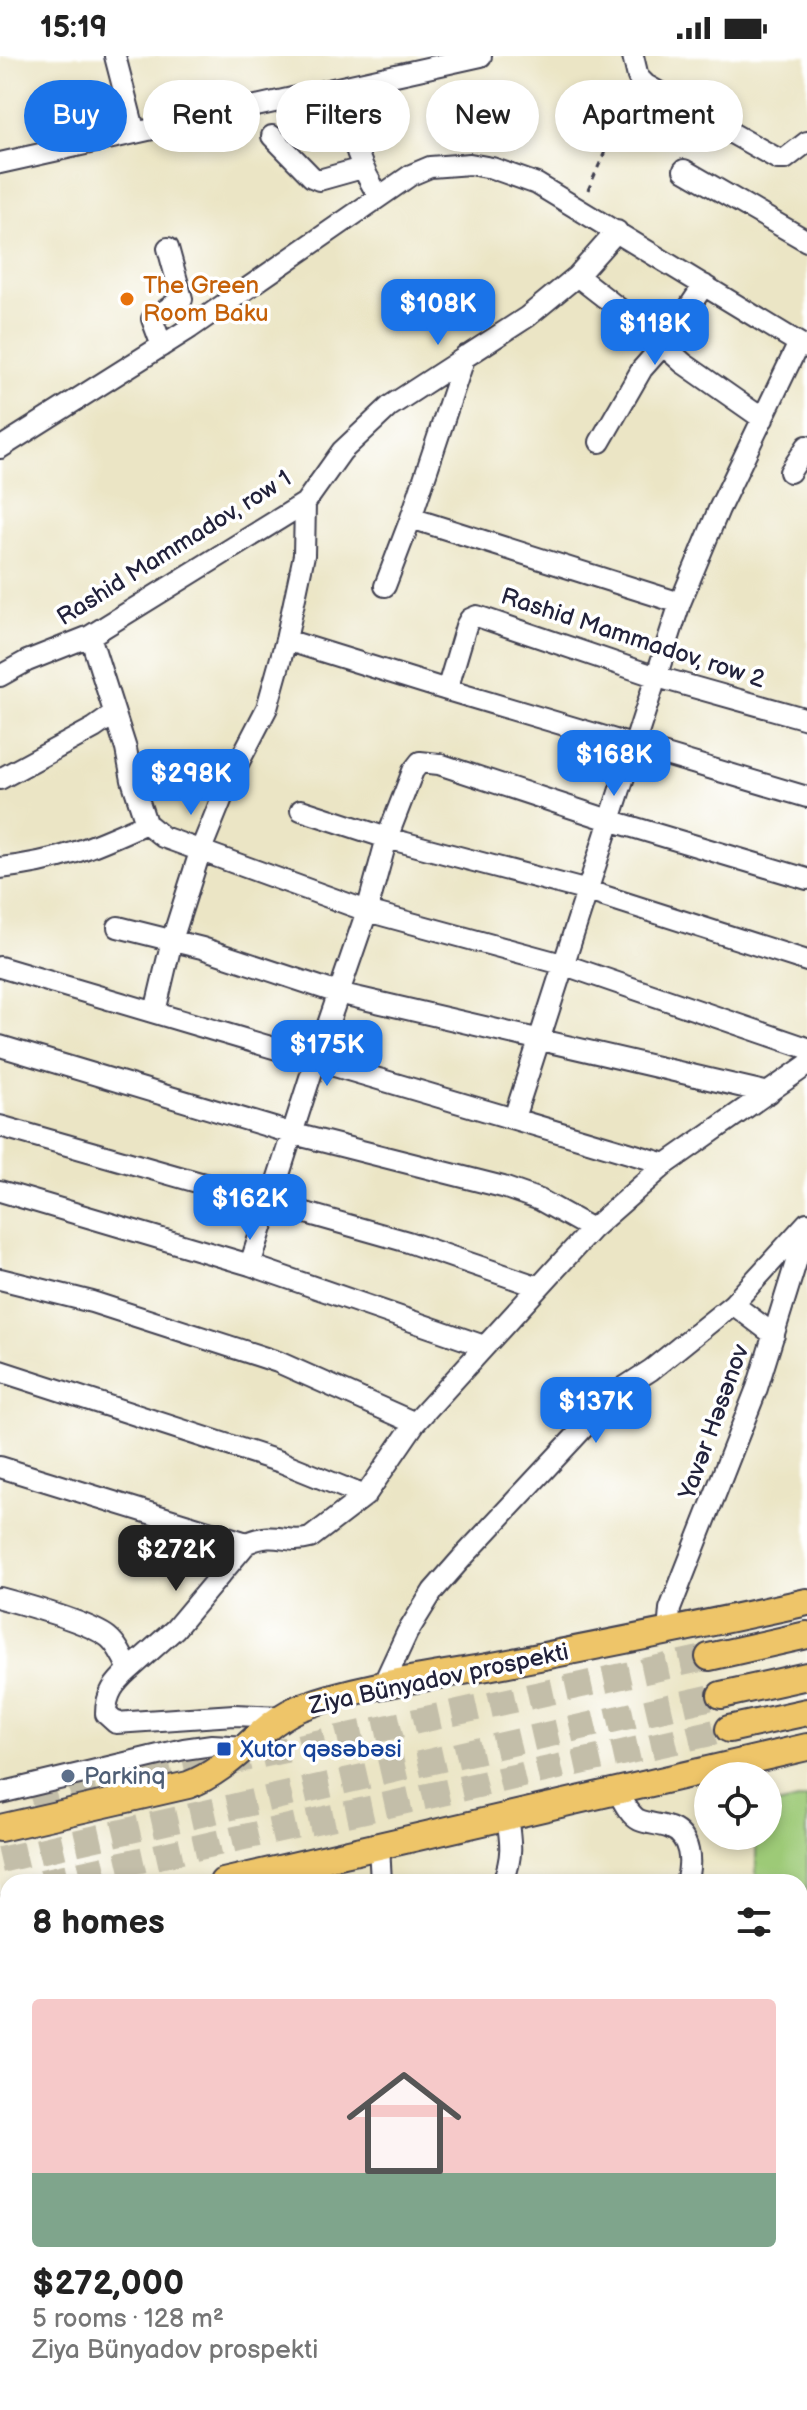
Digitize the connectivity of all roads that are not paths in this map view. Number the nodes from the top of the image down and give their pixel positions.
1 (115, 56) edge
2 (481, 56) edge
3 (633, 56) edge
4 (378, 80) edge
5 (276, 103) edge
6 (135, 133) junction
7 (272, 136) dead end
8 (807, 142) edge
9 (358, 152) edge
10 (0, 163) edge
11 (362, 168) junction
12 (684, 170) dead end
13 (379, 196) junction
14 (617, 231) junction
15 (807, 241) edge
16 (168, 248) dead end
17 (577, 276) junction
18 (704, 285) junction
19 (664, 344) junction
20 (162, 346) junction
21 (803, 346) edge
22 (465, 356) junction
23 (763, 419) junction
24 (600, 442) dead end
25 (807, 446) edge
26 (0, 448) edge
27 (790, 472) dead end
28 (305, 503) junction
29 (411, 518) junction
30 (385, 586) dead end
31 (680, 603) junction
32 (90, 636) junction
33 (286, 640) junction
34 (0, 676) edge
35 (654, 676) junction
36 (447, 690) junction
37 (114, 714) junction
38 (807, 719) edge
39 (632, 745) junction
40 (0, 779) edge
41 (807, 797) edge
42 (301, 810) dead end
43 (609, 820) junction
44 (146, 823) junction
45 (387, 838) junction
46 (200, 852) junction
47 (0, 868) edge
48 (807, 879) edge
49 (588, 891) junction
50 (367, 911) junction
51 (118, 927) dead end
52 (172, 940) junction
53 (807, 961) edge
54 (562, 964) junction
55 (0, 967) edge
56 (338, 993) junction
57 (155, 1012) junction
58 (538, 1038) junction
59 (0, 1046) edge
60 (807, 1048) edge
61 (315, 1062) junction
62 (807, 1065) edge
63 (769, 1093) junction
64 (514, 1118) junction
65 (0, 1126) edge
66 (294, 1134) junction
67 (666, 1164) junction
68 (0, 1191) edge
69 (270, 1204) junction
70 (807, 1225) edge
71 (592, 1229) junction
72 (250, 1265) junction
73 (0, 1279) edge
74 (539, 1287) junction
75 (733, 1304) junction
76 (774, 1335) junction
77 (484, 1346) junction
78 (0, 1371) edge
79 (415, 1423) junction
80 (0, 1467) edge
81 (365, 1496) junction
82 (247, 1543) junction
83 (0, 1598) edge
84 (807, 1602) edge
85 (668, 1633) junction
86 (807, 1635) edge
87 (709, 1657) tunnel mouth
88 (129, 1670) junction
89 (807, 1676) edge
90 (386, 1686) junction
91 (721, 1695) tunnel mouth
92 (807, 1712) edge
93 (284, 1717) junction
94 (729, 1729) tunnel mouth
95 (248, 1747) junction
96 (807, 1747) edge
97 (617, 1790) junction
98 (0, 1793) edge
99 (507, 1816) junction
100 (0, 1828) edge
101 (379, 1846) junction
102 (258, 1874) edge
103 (381, 1874) edge
104 (506, 1874) edge
105 (686, 1874) edge

1 - 6 street
2 - 4 street
3 - 8 street
5 - 6 street
6 - 10 street
7 - 11 street
9 - 11 street
11 - 13 street
12 - 15 street
13 - 14 street
13 - 20 street
14 - 17 street, Rashid Mammadov, row 1
14 - 18 street
16 - 20 street
17 - 19 street
17 - 22 street, Rashid Mammadov, row 1
18 - 19 street
18 - 21 street
19 - 23 street
19 - 24 street
20 - 26 street
21 - 23 street
22 - 28 street, Rashid Mammadov, row 1
22 - 29 street
23 - 31 street
25 - 27 street
28 - 32 street, Rashid Mammadov, row 1
28 - 33 street
29 - 30 street
29 - 31 street
31 - 35 street
32 - 34 street, Rashid Mammadov, row 1
32 - 37 street
33 - 36 street
33 - 46 street
35 - 36 street, Rashid Mammadov, row 2
35 - 38 street, Rashid Mammadov, row 2
35 - 39 street
36 - 39 street
37 - 40 street
37 - 44 street
39 - 41 street
39 - 43 street
42 - 45 street
43 - 45 street
43 - 48 street
43 - 49 street
44 - 46 street
44 - 47 street
45 - 49 street
45 - 50 street
46 - 50 street
46 - 52 street
49 - 53 street
49 - 54 street
50 - 54 street
50 - 56 street
51 - 52 street
52 - 56 street
52 - 57 street
54 - 58 street
54 - 60 street
55 - 57 street
56 - 58 street
56 - 61 street
57 - 61 street
58 - 63 street
58 - 64 street
59 - 66 street
61 - 64 street
61 - 66 street
62 - 63 street
63 - 67 street
64 - 67 street
65 - 69 street
66 - 69 street
66 - 71 street
67 - 71 street
68 - 72 street
69 - 72 street
69 - 74 street
70 - 75 street
70 - 76 street, Yavər Həsənov
71 - 74 street
72 - 77 street
73 - 79 street
74 - 77 street
75 - 76 street
75 - 90 street
76 - 85 street, Yavər Həsənov
77 - 79 street
78 - 81 street
79 - 81 street
80 - 82 street
81 - 82 street
82 - 88 street
83 - 88 street
84 - 85 main road, Ziya Bünyadov prospekti
85 - 90 main road, Ziya Bünyadov prospekti
86 - 87 main road
88 - 93 street
89 - 91 main road
90 - 93 main road, Ziya Bünyadov prospekti
92 - 94 main road
93 - 95 main road, Ziya Bünyadov prospekti
95 - 98 street
95 - 100 main road, Ziya Bünyadov prospekti
96 - 97 main road
97 - 99 main road
97 - 105 street
99 - 101 main road
99 - 104 street
101 - 102 main road
101 - 103 street

